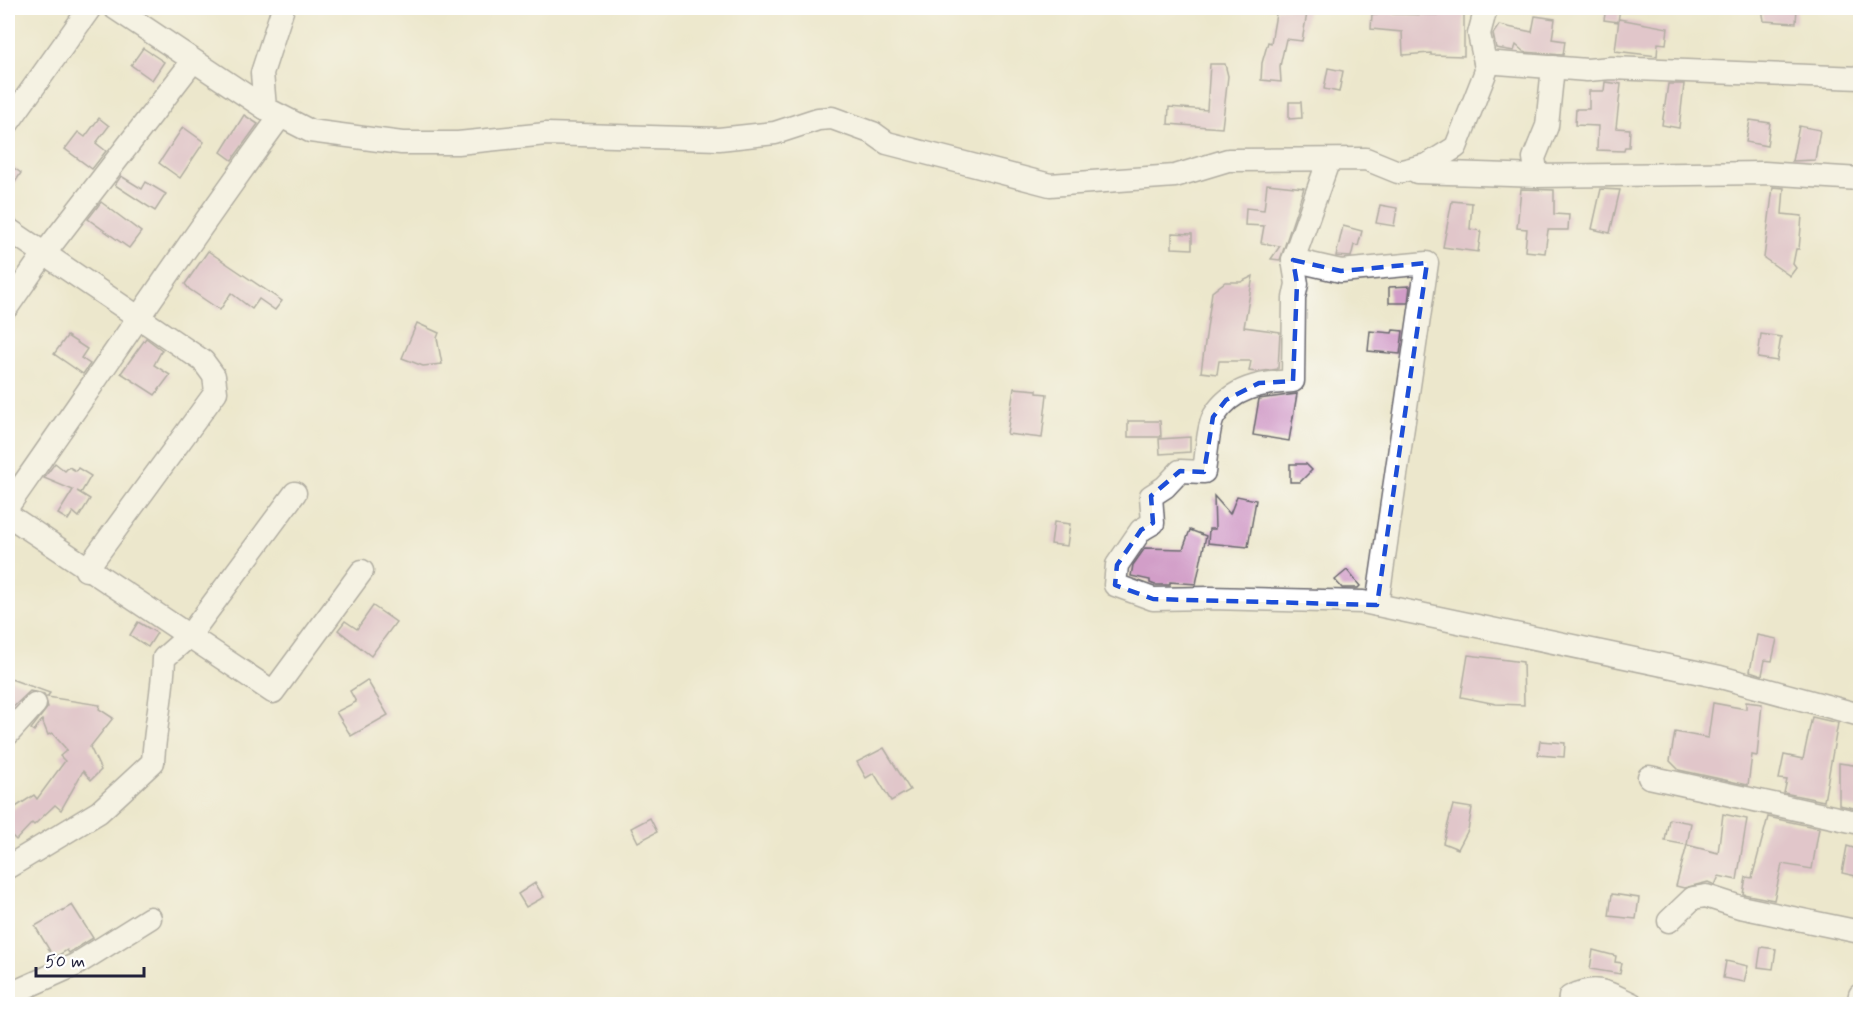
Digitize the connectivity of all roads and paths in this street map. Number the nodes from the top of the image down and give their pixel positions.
1 (90, 8) edge
2 (115, 8) edge
3 (283, 8) edge
4 (1486, 8) edge
5 (193, 61) junction
6 (1485, 62) junction
7 (1553, 67) junction
8 (1860, 78) edge
9 (273, 113) junction
10 (8, 123) edge
11 (1328, 162) junction
12 (1398, 172) junction
13 (1537, 176) junction
14 (1860, 179) edge
15 (8, 229) edge
16 (44, 254) junction
17 (1293, 260) junction
18 (8, 306) edge
19 (141, 317) junction
20 (295, 493) dead end
21 (8, 506) edge
22 (8, 515) edge
23 (86, 570) junction
24 (362, 571) dead end
25 (1377, 605) junction
26 (189, 636) junction
27 (35, 704) dead end
28 (1860, 716) edge
29 (8, 734) edge
30 (1649, 777) dead end
31 (1860, 822) edge
32 (8, 867) edge
33 (150, 918) dead end
34 (1669, 921) dead end
35 (1860, 932) edge
36 (1860, 994) edge
37 (8, 995) edge
38 (1569, 1005) edge
39 (1632, 1005) edge
40 (1858, 1005) edge

1 - 10 street
2 - 5 street
3 - 9 street
4 - 6 street
5 - 9 street
5 - 16 street
6 - 7 street
6 - 12 street
7 - 8 street
7 - 13 street
9 - 11 street
9 - 19 street
11 - 12 street
11 - 17 street
12 - 13 street
13 - 14 street
15 - 16 street
16 - 18 street
16 - 19 street
17 - 25 street
17 - 25 street
19 - 21 street
19 - 23 street
20 - 26 street
22 - 23 street
23 - 26 street
24 - 26 street
25 - 28 street
26 - 32 street
27 - 29 street
30 - 31 street
33 - 37 street
34 - 35 street
36 - 40 street
38 - 39 street

